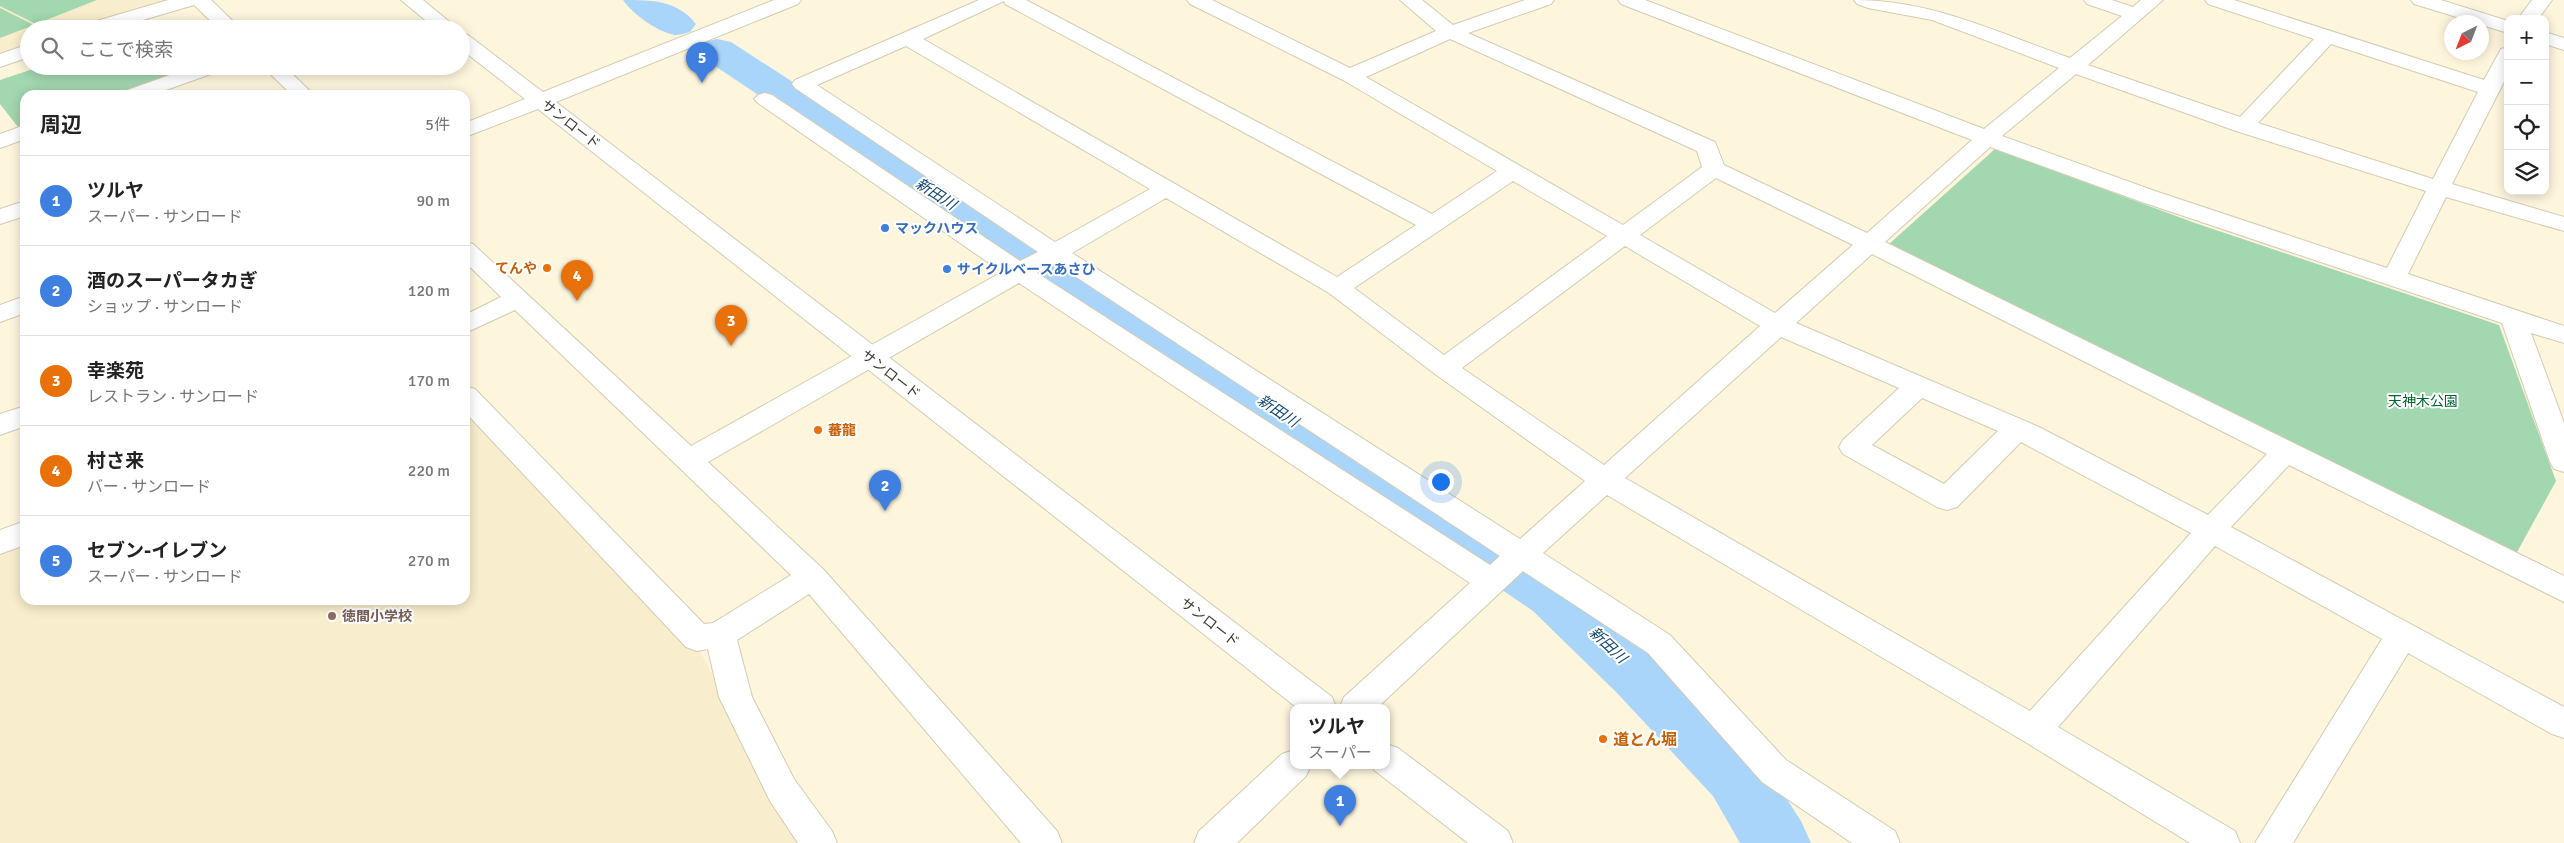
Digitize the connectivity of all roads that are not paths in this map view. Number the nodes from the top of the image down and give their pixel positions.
1 (189, 0) edge
2 (200, 0) edge
3 (411, 0) edge
4 (791, 0) edge
5 (995, 0) edge
6 (1012, 0) edge
7 (1197, 0) edge
8 (1410, 0) edge
9 (1544, 0) edge
10 (1628, 0) edge
11 (1864, 0) edge
12 (2094, 0) edge
13 (2153, 0) edge
14 (2215, 0) edge
15 (2422, 0) edge
16 (2542, 0) edge
17 (2136, 15) junction
18 (2531, 15) edge
19 (121, 20) edge
20 (221, 20) edge
21 (437, 20) edge
22 (2504, 26) edge
23 (1450, 32) junction
24 (2327, 37) junction
25 (907, 38) junction
26 (2549, 39) edge
27 (2564, 44) edge
28 (470, 46) edge
29 (20, 53) edge
30 (2504, 60) edge
31 (0, 61) edge
32 (2074, 67) junction
33 (189, 75) edge
34 (282, 75) edge
35 (1350, 76) junction
36 (789, 89) junction
37 (2489, 89) junction
38 (146, 90) edge
39 (298, 90) edge
40 (540, 100) junction
41 (2244, 126) junction
42 (470, 129) edge
43 (20, 134) edge
44 (1987, 138) junction
45 (0, 141) edge
46 (1714, 169) junction
47 (1512, 170) junction
48 (1166, 188) junction
49 (2437, 189) junction
50 (20, 210) edge
51 (0, 217) edge
52 (1431, 224) junction
53 (2564, 224) edge
54 (1624, 236) junction
55 (1869, 243) junction
56 (470, 254) edge
57 (1036, 261) junction
58 (2393, 279) junction
59 (1338, 288) junction
60 (517, 299) junction
61 (20, 306) edge
62 (0, 314) edge
63 (2514, 320) junction
64 (470, 322) edge
65 (1777, 325) junction
66 (2564, 335) edge
67 (869, 357) junction
68 (1444, 368) junction
69 (1918, 386) junction
70 (470, 401) edge
71 (20, 416) edge
72 (0, 425) edge
73 (2017, 429) junction
74 (2287, 450) junction
75 (690, 460) junction
76 (2564, 462) edge
77 (1605, 480) junction
78 (2211, 530) junction
79 (20, 534) edge
80 (0, 544) edge
81 (1507, 569) junction
82 (812, 577) junction
83 (2564, 590) edge
84 (720, 635) junction
85 (2402, 635) junction
86 (1316, 704) edge
87 (1359, 704) edge
88 (2564, 724) edge
89 (2034, 730) junction
90 (1390, 761) edge
91 (1290, 769) edge
92 (1041, 842) edge
93 (819, 843) edge
94 (1212, 843) edge
95 (1495, 843) edge
96 (1882, 843) edge
97 (2222, 843) edge
98 (2273, 843) edge

1 - 19 street
2 - 20 street
3 - 21 street
4 - 40 street
5 - 25 street
6 - 52 street
7 - 35 street
8 - 23 street
9 - 23 street
10 - 44 street
11 - 32 street
12 - 17 street
13 - 17 street
14 - 24 street
15 - 22 street
16 - 18 street
17 - 32 street
23 - 35 street
23 - 46 street
24 - 37 street
24 - 41 street
25 - 36 street
25 - 48 street
26 - 27 street
28 - 40 street, サンロード
29 - 31 street
30 - 37 street
32 - 41 street
32 - 44 street
33 - 38 street
34 - 39 street
35 - 47 street
36 - 57 street
36 - 57 street
37 - 49 street
40 - 42 street
40 - 67 street, サンロード
41 - 49 street
43 - 45 street
44 - 55 street
44 - 58 street
46 - 54 street
46 - 55 street
47 - 52 street
47 - 54 street
48 - 57 street
48 - 59 street
49 - 53 street
49 - 58 street
50 - 51 street
52 - 59 street
54 - 65 street
54 - 68 street
55 - 65 street
55 - 74 street
56 - 60 street
57 - 67 street
57 - 81 street
57 - 81 street
58 - 63 street
59 - 68 street
60 - 64 street
60 - 75 street
61 - 62 street
63 - 66 street
63 - 76 street
65 - 69 street
65 - 77 street
67 - 75 street
67 - 86 street, サンロード
68 - 77 street
69 - 73 street
69 - 73 street
70 - 84 street
71 - 72 street
73 - 78 street
74 - 78 street
74 - 83 street
75 - 82 street
77 - 81 street
77 - 89 street
78 - 85 street
78 - 89 street
79 - 80 street
81 - 87 street
81 - 96 street
82 - 84 street
82 - 92 street
84 - 93 street
85 - 88 street
85 - 98 street
89 - 97 street
90 - 95 street
91 - 94 street

